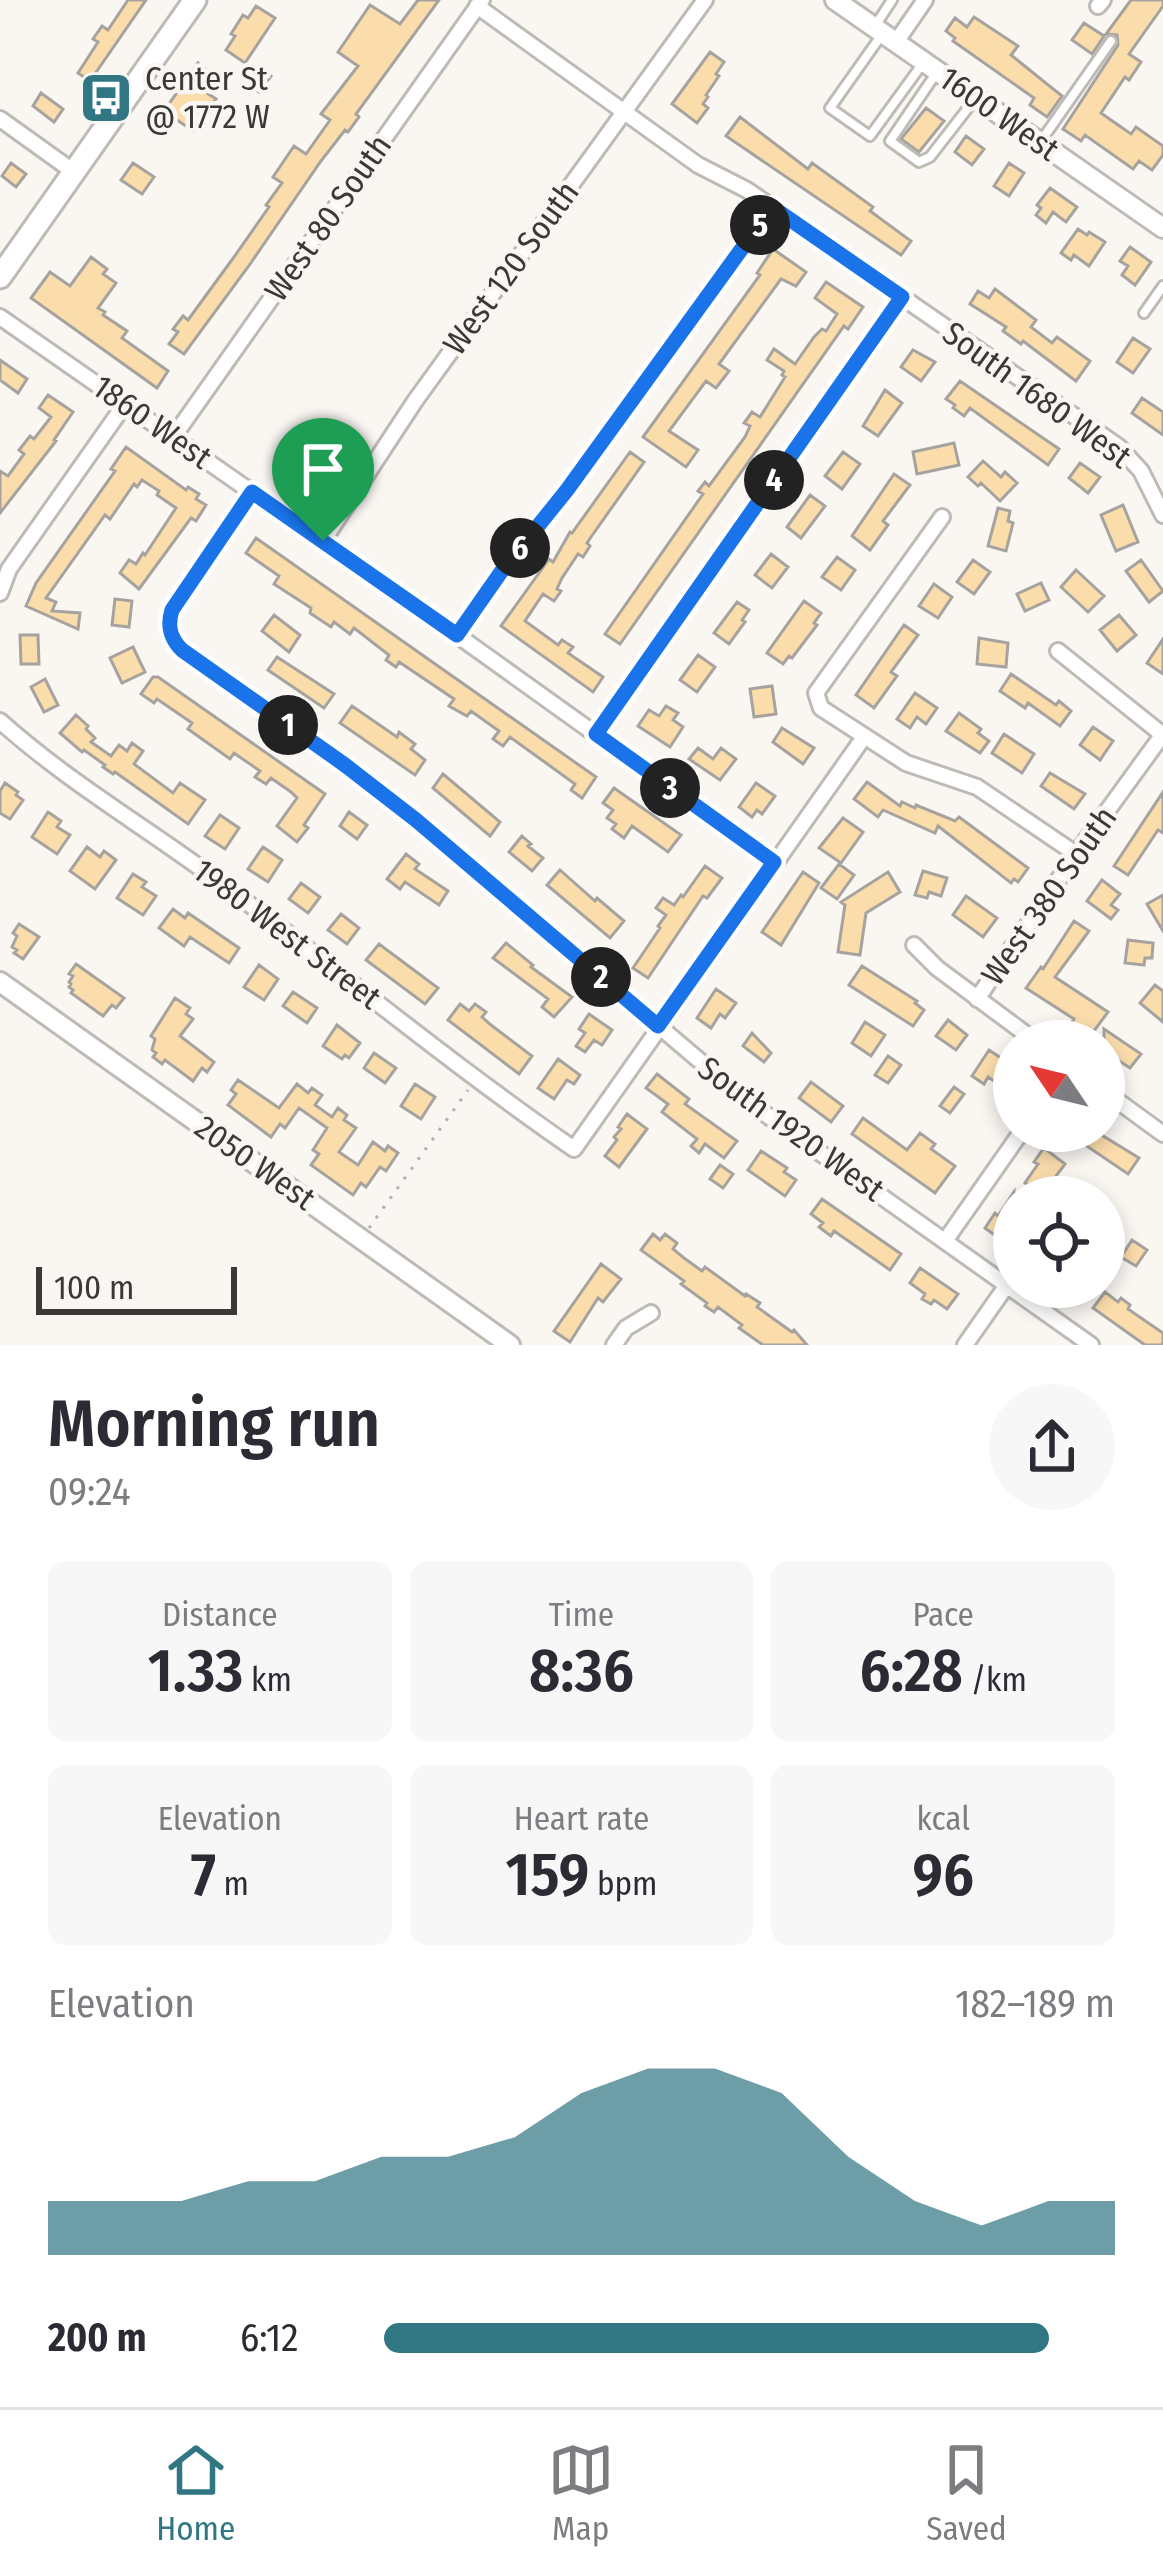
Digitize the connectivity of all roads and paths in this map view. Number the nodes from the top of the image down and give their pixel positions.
1 (195, 0) edge
2 (706, 0) edge
3 (835, 0) edge
4 (892, 0) edge
5 (925, 0) edge
6 (479, 3) edge
7 (884, 34) junction
8 (1111, 40) dead end
9 (931, 66) junction
10 (976, 98) junction
11 (623, 111) junction
12 (0, 119) edge
13 (1041, 142) junction
14 (74, 172) junction
15 (772, 207) junction
16 (1163, 228) edge
17 (0, 277) edge
18 (1163, 286) edge
19 (902, 297) junction
20 (1144, 314) dead end
21 (0, 317) edge
22 (125, 404) junction
23 (173, 436) junction
24 (252, 492) junction
25 (1163, 515) edge
26 (942, 517) dead end
27 (323, 541) junction
28 (0, 592) edge
29 (457, 635) junction
30 (1058, 651) dead end
31 (0, 721) edge
32 (596, 734) junction
33 (1163, 735) edge
34 (864, 737) junction
35 (1076, 854) junction
36 (774, 862) junction
37 (914, 945) dead end
38 (0, 982) edge
39 (977, 999) junction
40 (1006, 1020) edge
41 (658, 1026) junction
42 (476, 1079) junction
43 (1125, 1106) edge
44 (1163, 1134) edge
45 (1007, 1152) edge
46 (361, 1239) junction
47 (945, 1241) junction
48 (993, 1275) edge
49 (993, 1305) edge
50 (1039, 1308) edge
51 (651, 1313) dead end
52 (510, 1345) edge
53 (614, 1345) edge
54 (965, 1345) edge
55 (1091, 1345) edge

1 - 14 main road
2 - 11 street, West 120 South
3 - 7 street, 1600 West
4 - 7 lane
5 - 7 street
6 - 11 street, South 1680 West
6 - 23 street, West 80 South
7 - 9 street, 1600 West
7 - 9 lane
8 - 13 lane
9 - 10 street, 1600 West
9 - 10 lane
10 - 13 street, 1600 West
11 - 15 street, South 1680 West
11 - 27 street, West 120 South
12 - 14 street
13 - 16 street, 1600 West
14 - 17 main road
15 - 19 street, South 1680 West
15 - 29 street
18 - 20 lane
19 - 25 street, South 1680 West
19 - 32 street
21 - 22 street, 1860 West
22 - 23 street, 1860 West
22 - 28 street
23 - 24 street, 1860 West
24 - 27 street, 1860 West
24 - 41 street, South 1920 West
26 - 34 street
27 - 29 street, 1860 West
29 - 32 street, 1860 West
30 - 33 street
31 - 42 street, 1980 West Street
32 - 36 street, 1860 West
33 - 35 street, West 380 South
34 - 35 street
34 - 36 street
35 - 39 street, West 380 South
36 - 41 street
37 - 39 street
38 - 46 street, 2050 West
39 - 40 street
41 - 42 street, 1980 West Street
41 - 47 street, South 1920 West
42 - 46 path
43 - 44 street
45 - 47 street
46 - 52 street, 2050 West
47 - 48 street, South 1920 West
49 - 54 street
50 - 55 street, South 1920 West
51 - 53 street

